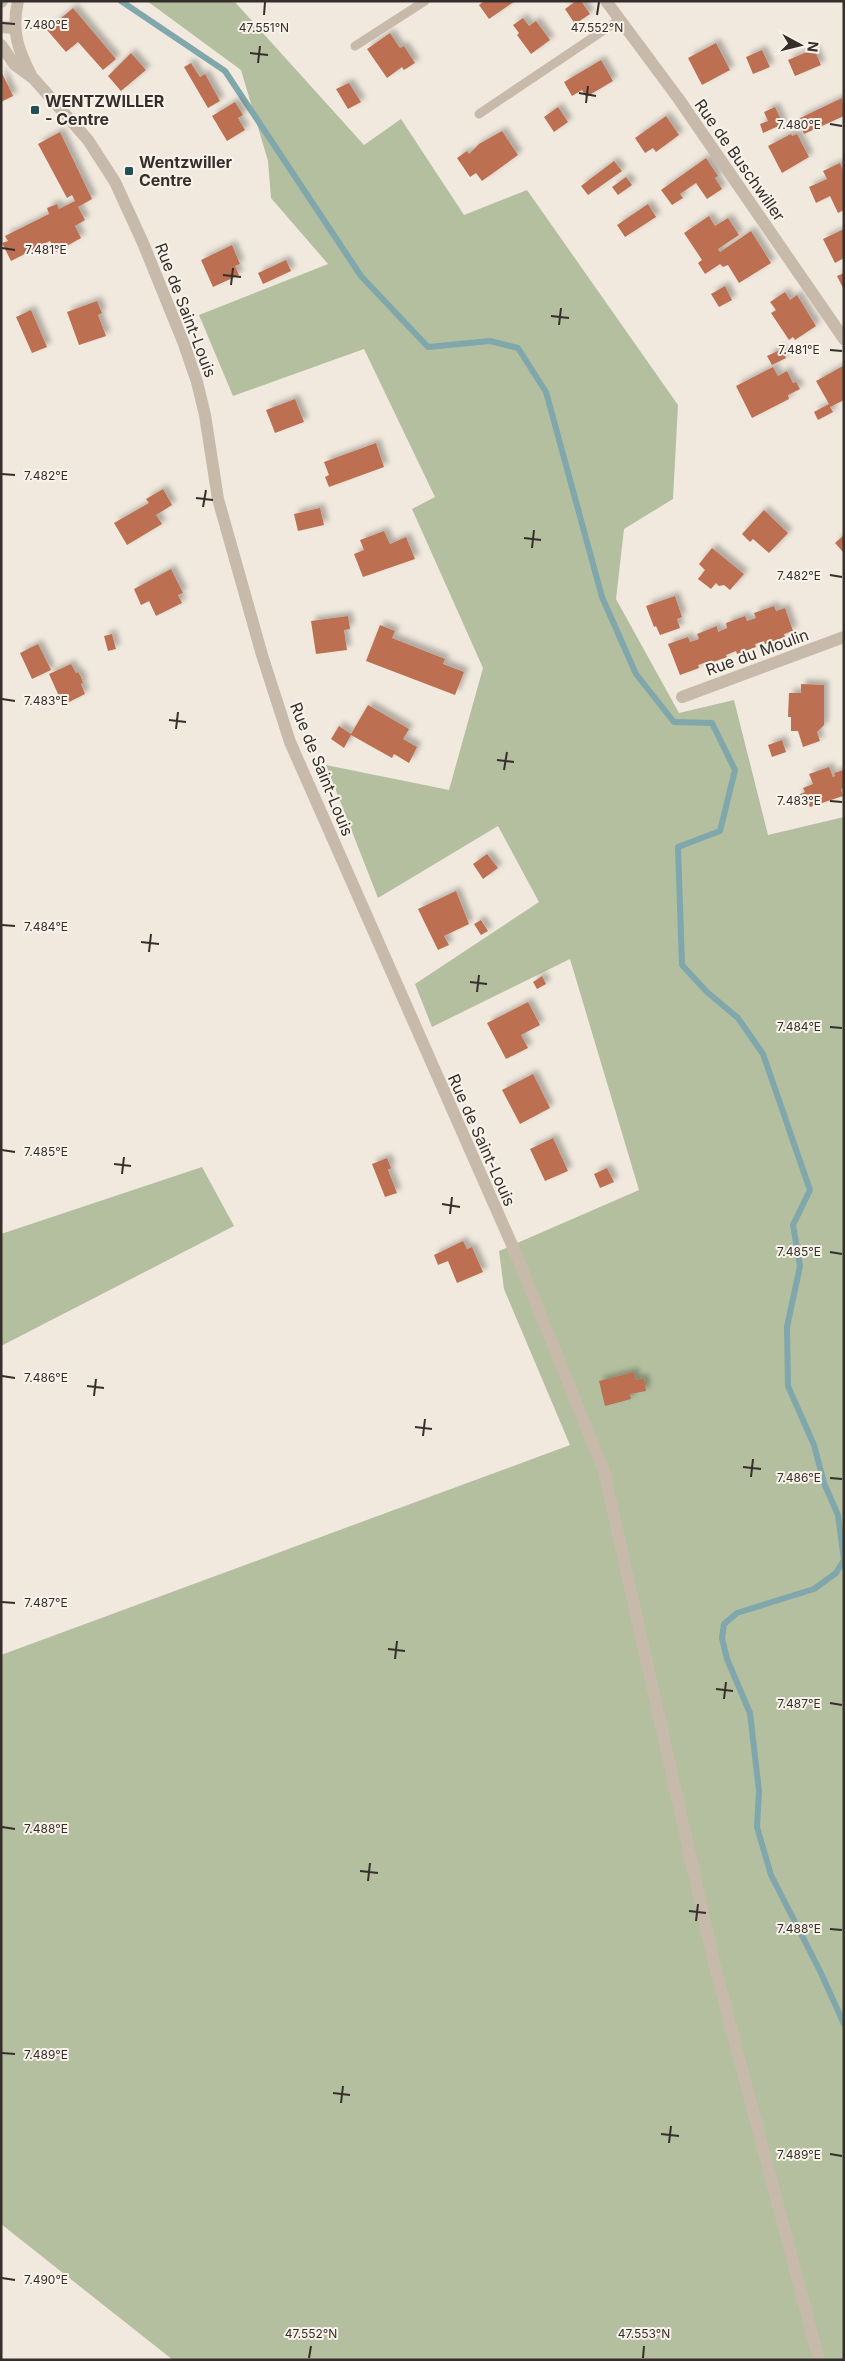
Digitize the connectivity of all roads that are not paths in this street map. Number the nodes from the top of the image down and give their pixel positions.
1 (18, 1) edge
2 (425, 1) edge
3 (606, 1) edge
4 (619, 20) junction
5 (8, 27) edge
6 (1, 46) edge
7 (355, 46) dead end
8 (34, 79) junction
9 (479, 114) dead end
10 (842, 334) edge
11 (844, 637) edge
12 (682, 697) dead end
13 (819, 2360) edge

1 - 5 street
2 - 7 lane
3 - 4 street, Rue de Buschwiller
4 - 9 lane
4 - 10 street, Rue de Buschwiller
5 - 8 street, Rue de Saint-Louis
6 - 8 street, Rue de Saint-Louis
8 - 13 street, Rue de Saint-Louis
11 - 12 street, Rue du Moulin

